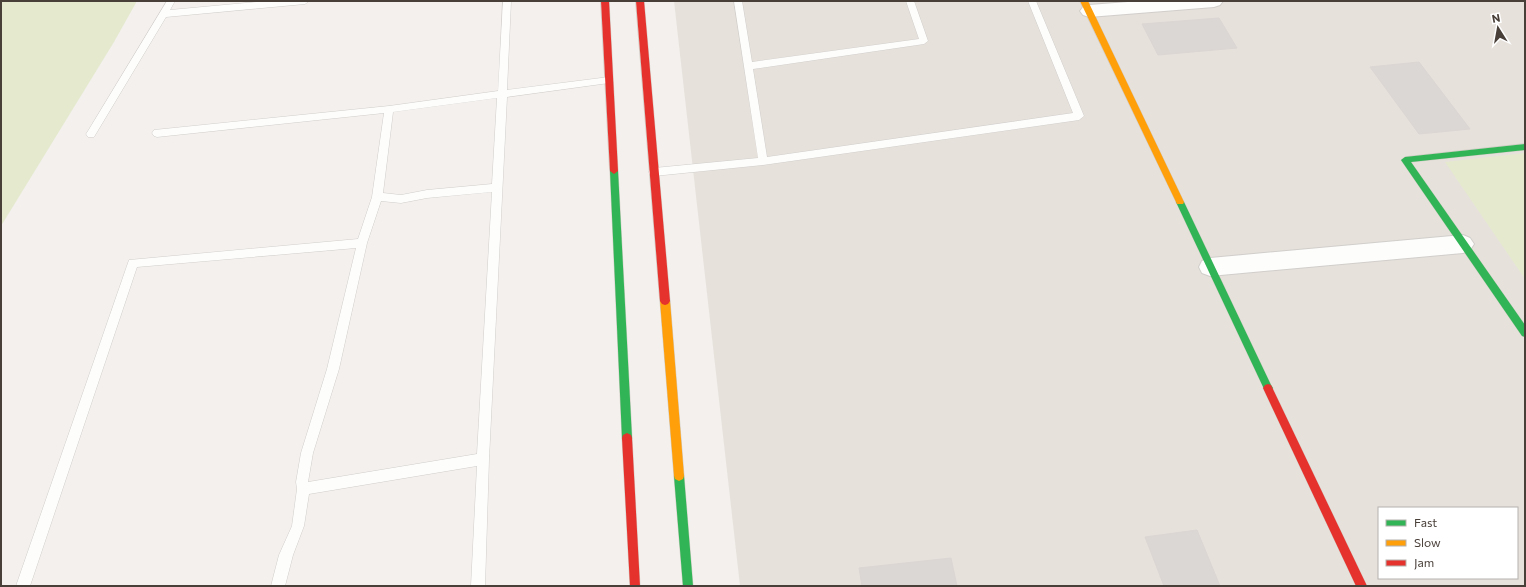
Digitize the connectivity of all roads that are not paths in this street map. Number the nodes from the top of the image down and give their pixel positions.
1 (171, 1) edge
2 (305, 1) edge
3 (507, 1) edge
4 (606, 1) edge
5 (640, 1) edge
6 (738, 1) edge
7 (910, 1) edge
8 (1032, 1) edge
9 (1214, 1) edge
10 (217, 4) edge
11 (1086, 6) edge
12 (163, 14) junction
13 (748, 66) junction
14 (609, 80) junction
15 (503, 95) junction
16 (389, 109) junction
17 (157, 133) dead end
18 (91, 134) dead end
19 (1525, 148) edge
20 (763, 161) junction
21 (654, 172) junction
22 (498, 187) junction
23 (377, 197) junction
24 (362, 243) junction
25 (1463, 244) junction
26 (1210, 267) junction
27 (1525, 333) edge
28 (483, 459) junction
29 (304, 490) junction
30 (23, 586) edge
31 (278, 586) edge
32 (478, 586) edge
33 (635, 586) edge
34 (688, 586) edge
35 (1362, 586) edge

1 - 12 lane
2 - 10 lane
3 - 15 lane
4 - 14 street
5 - 21 street
6 - 13 lane
7 - 13 lane
8 - 20 lane
9 - 11 street
10 - 12 lane
11 - 26 street
12 - 18 lane
13 - 20 lane
14 - 15 lane
14 - 33 street
15 - 16 lane
15 - 22 lane
16 - 17 lane
16 - 23 lane
19 - 25 street
20 - 21 lane
21 - 34 street
22 - 23 lane
22 - 28 lane
23 - 24 lane
24 - 29 lane
24 - 30 lane
25 - 26 street
25 - 27 street
26 - 35 street
28 - 29 lane
28 - 32 lane
29 - 31 lane

